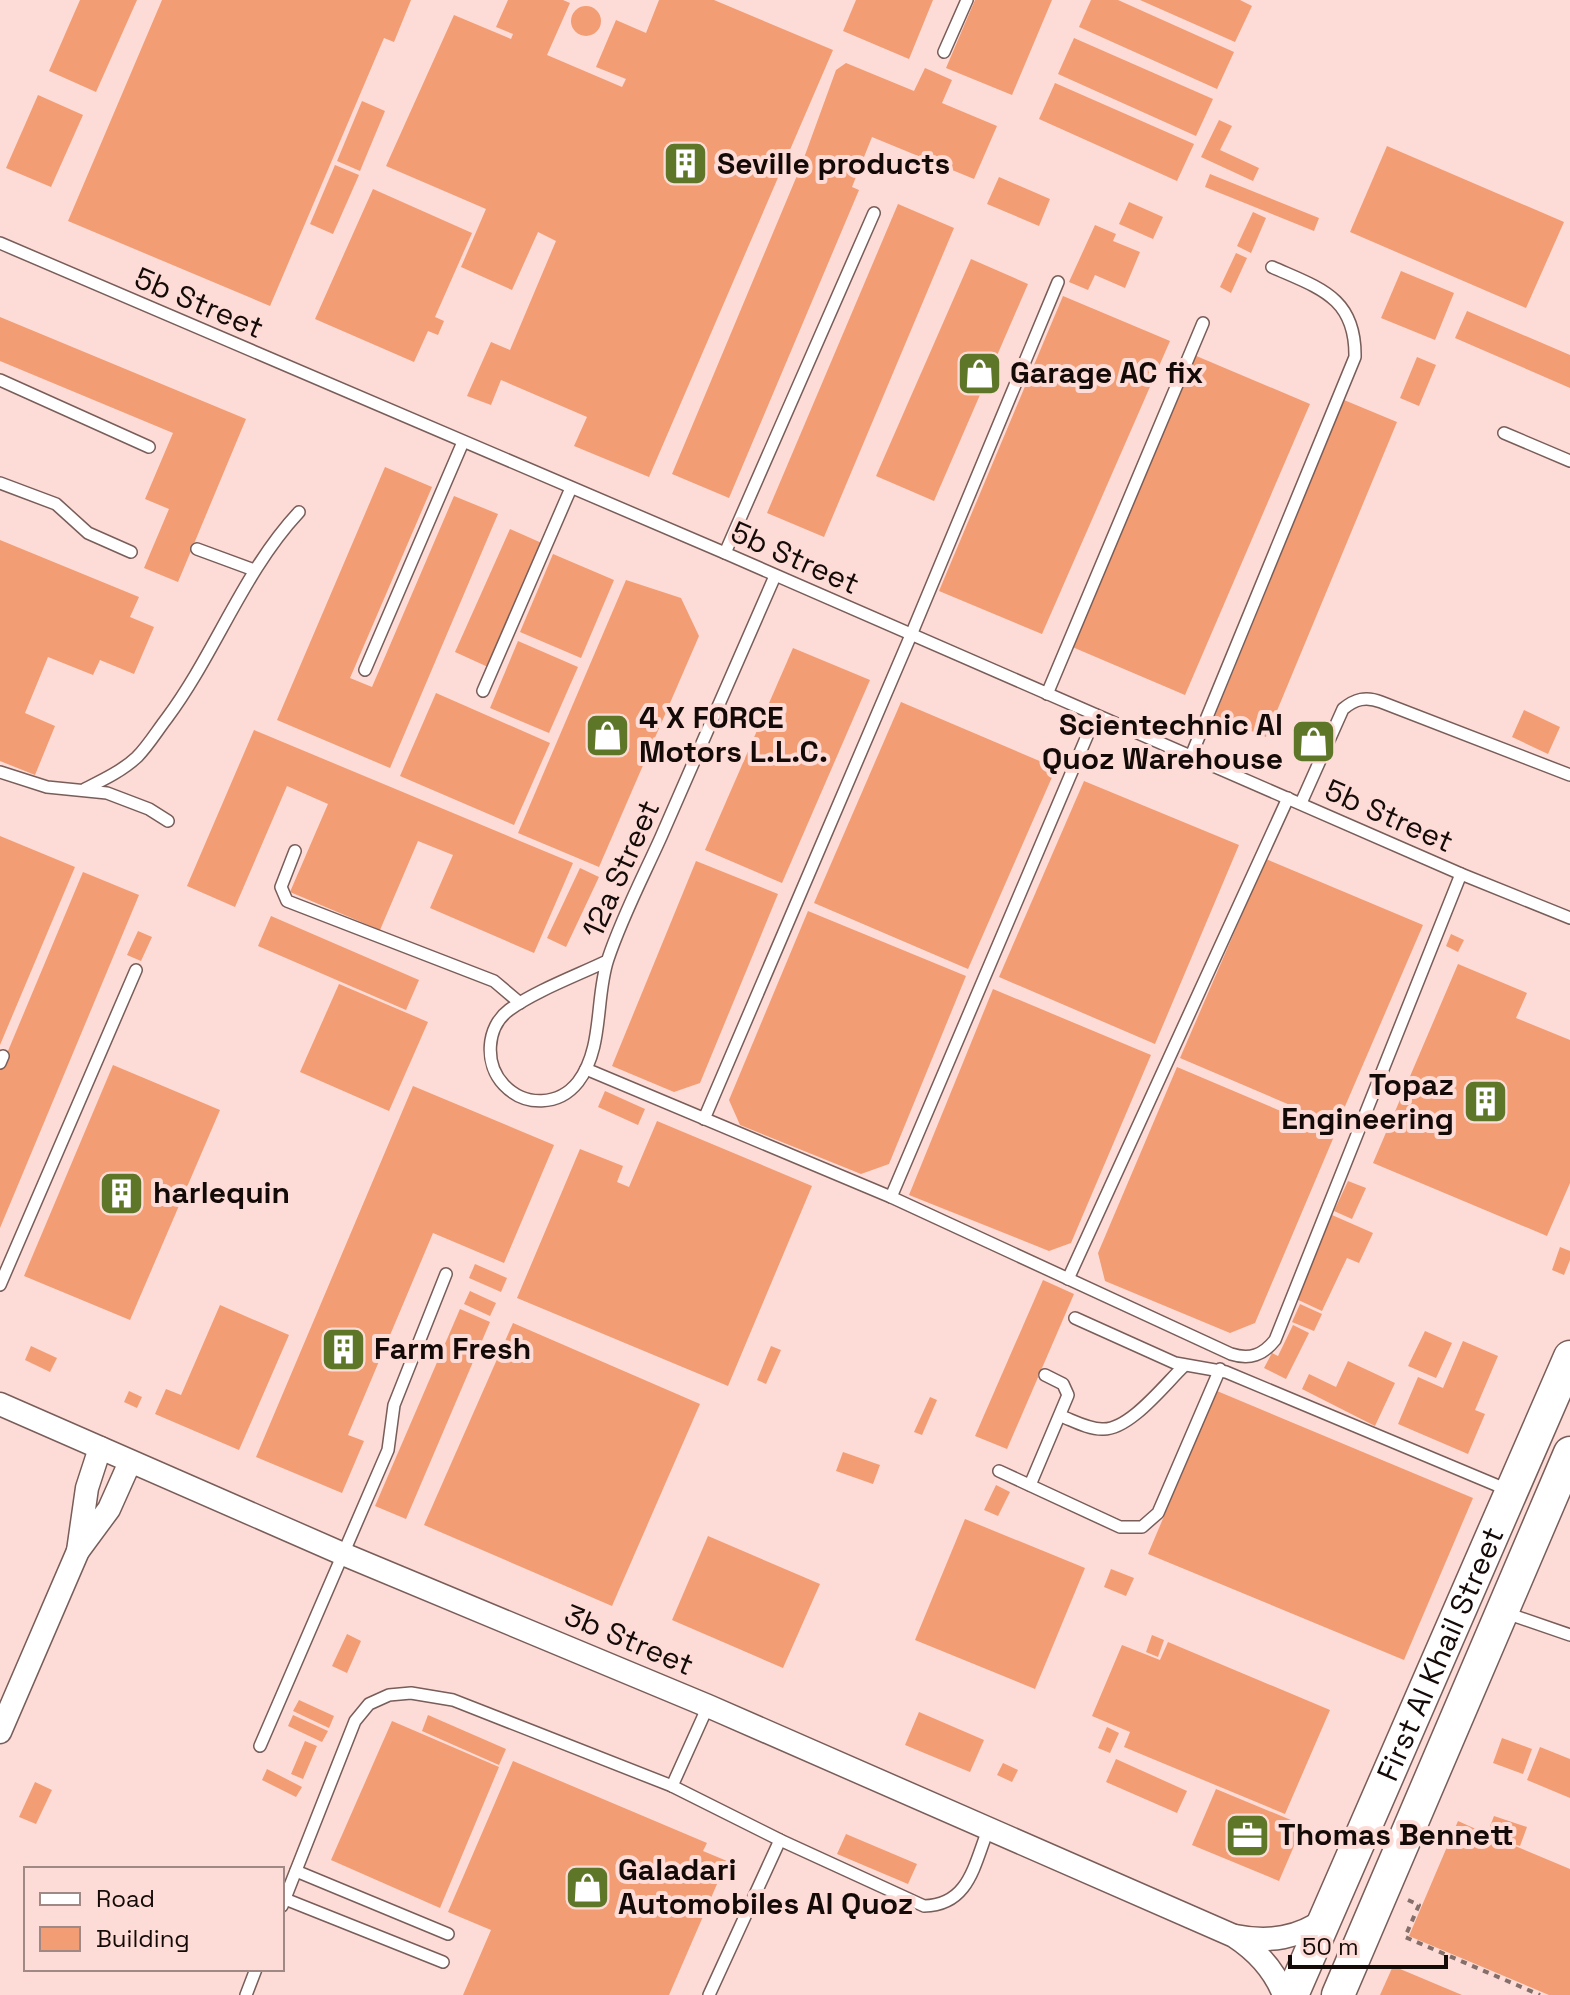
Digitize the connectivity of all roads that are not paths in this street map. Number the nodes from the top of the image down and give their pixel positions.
1 (967, 0) edge
2 (944, 52) dead end
3 (874, 213) dead end
4 (0, 243) edge
5 (1272, 267) dead end
6 (1058, 282) dead end
7 (1203, 323) dead end
8 (0, 380) edge
9 (1504, 433) dead end
10 (463, 442) junction
11 (149, 447) dead end
12 (1570, 461) edge
13 (0, 483) edge
14 (571, 488) junction
15 (299, 512) dead end
16 (197, 549) dead end
17 (131, 552) dead end
18 (725, 553) junction
19 (254, 570) junction
20 (775, 576) junction
21 (911, 635) junction
22 (365, 670) dead end
23 (483, 691) dead end
24 (1047, 694) junction
25 (1096, 715) junction
26 (1191, 756) junction
27 (0, 772) edge
28 (1570, 775) edge
29 (85, 789) junction
30 (1288, 798) junction
31 (1301, 803) junction
32 (168, 821) dead end
33 (295, 851) dead end
34 (1461, 874) junction
35 (1570, 918) edge
36 (607, 961) junction
37 (136, 970) dead end
38 (520, 1003) junction
39 (586, 1069) junction
40 (704, 1119) junction
41 (891, 1197) junction
42 (446, 1274) dead end
43 (1068, 1279) junction
44 (0, 1285) edge
45 (1075, 1318) dead end
46 (1570, 1357) edge
47 (1184, 1366) junction
48 (1220, 1369) junction
49 (1045, 1375) dead end
50 (0, 1404) edge
51 (1061, 1416) junction
52 (100, 1448) junction
53 (1570, 1453) edge
54 (130, 1462) junction
55 (999, 1471) dead end
56 (1563, 1483) edge
57 (1030, 1485) junction
58 (1512, 1492) junction
59 (78, 1551) junction
60 (343, 1554) junction
61 (1503, 1611) junction
62 (1570, 1635) edge
63 (708, 1706) junction
64 (0, 1732) edge
65 (260, 1746) dead end
66 (672, 1786) junction
67 (988, 1830) junction
68 (780, 1840) junction
69 (296, 1871) junction
70 (284, 1903) edge
71 (1327, 1918) junction
72 (448, 1934) dead end
73 (1234, 1936) junction
74 (443, 1962) dead end
75 (255, 1971) edge
76 (246, 1995) edge
77 (709, 1995) edge
78 (1284, 1995) edge
79 (1292, 1995) edge
80 (1338, 1995) edge

1 - 2 lane
3 - 18 lane
4 - 10 lane, 5b Street
5 - 26 lane
6 - 21 lane
7 - 24 lane
8 - 11 lane
9 - 12 lane
10 - 14 lane, 5b Street
10 - 22 lane
13 - 17 lane
14 - 18 lane, 5b Street
14 - 23 lane
15 - 19 lane
16 - 19 lane
18 - 20 lane, 5b Street
19 - 29 lane
20 - 21 lane, 5b Street
20 - 36 lane, 12a Street
21 - 24 lane, 5b Street
21 - 40 lane
24 - 25 lane, 5b Street
25 - 26 lane, 5b Street
25 - 41 lane
26 - 30 lane, 5b Street
27 - 29 lane
28 - 31 lane
29 - 32 lane
30 - 31 lane, 5b Street
30 - 43 lane
31 - 34 lane, 5b Street
33 - 38 lane
34 - 35 lane, 5b Street
34 - 43 lane
36 - 38 lane, 12a Street
36 - 39 lane, 12a Street
37 - 44 lane
38 - 39 lane, 12a Street
39 - 40 lane
40 - 41 lane
41 - 43 lane
42 - 60 lane
45 - 47 lane
46 - 58 main road, First Al Khail Street
47 - 48 lane
47 - 51 lane
48 - 57 lane
48 - 58 lane
49 - 51 lane
50 - 52 street, 3b Street
51 - 57 lane
52 - 54 street, 3b Street
52 - 59 street
53 - 56 main road, First Al Khail Street
54 - 59 street
54 - 60 street, 3b Street
55 - 57 lane
56 - 61 main road, First Al Khail Street
58 - 71 main road, First Al Khail Street
59 - 64 street
60 - 63 street, 3b Street
60 - 65 lane
61 - 62 lane
61 - 80 main road, First Al Khail Street
63 - 66 lane
63 - 67 street, 3b Street
66 - 68 lane
66 - 69 lane
67 - 68 lane
67 - 73 street, 3b Street
68 - 77 lane
69 - 70 lane
69 - 72 lane
70 - 74 lane
71 - 73 street, 3b Street
71 - 79 main road, First Al Khail Street
73 - 78 street, 3b Street
75 - 76 lane

